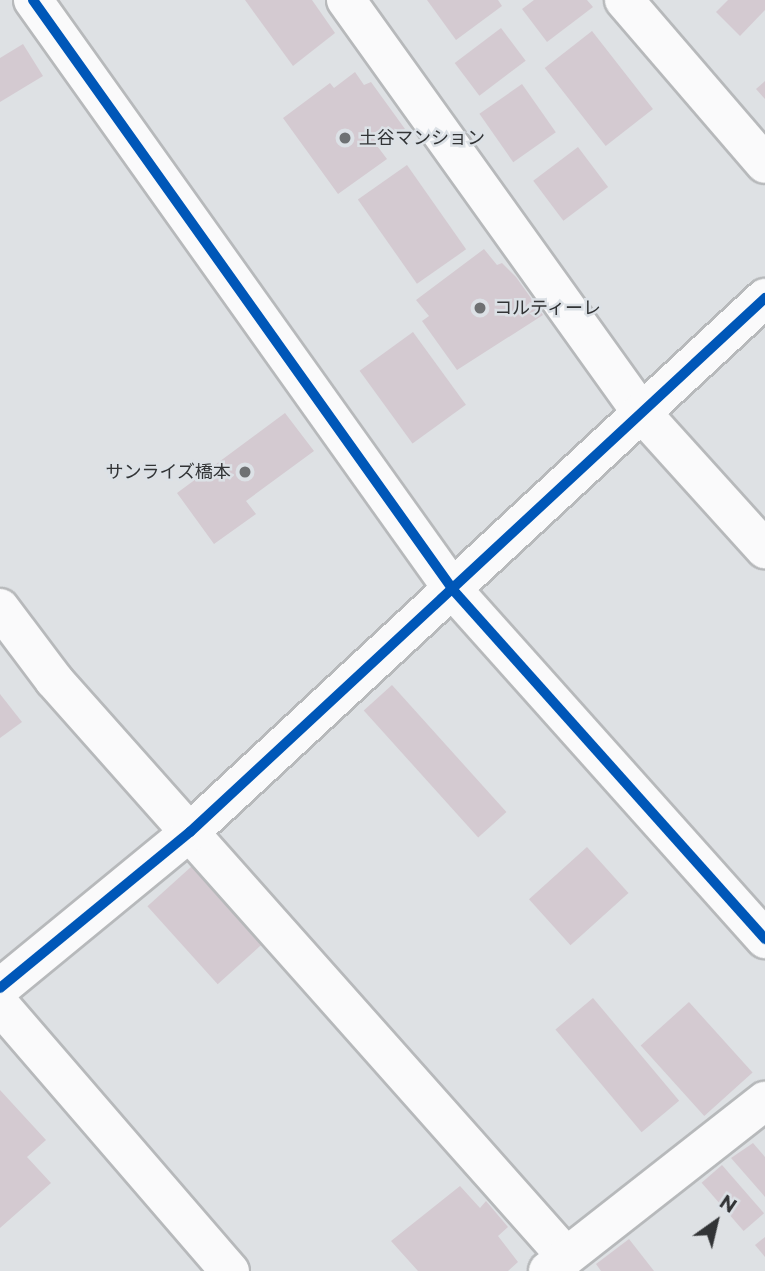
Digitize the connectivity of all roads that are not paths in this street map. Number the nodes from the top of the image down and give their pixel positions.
1 (33, 0) edge
2 (346, 0) edge
3 (624, 0) edge
4 (765, 164) edge
5 (765, 298) edge
6 (641, 412) junction
7 (765, 549) edge
8 (454, 591) junction
9 (0, 608) edge
10 (190, 832) junction
11 (765, 939) edge
12 (0, 988) edge
13 (0, 1005) edge
14 (762, 1110) edge
15 (557, 1263) edge
16 (230, 1271) edge

1 - 8 street
2 - 6 street
3 - 4 street
5 - 6 street
6 - 7 street
6 - 8 street
8 - 10 street
8 - 11 street
9 - 10 street
10 - 12 street
10 - 15 street
13 - 16 street
14 - 15 street

